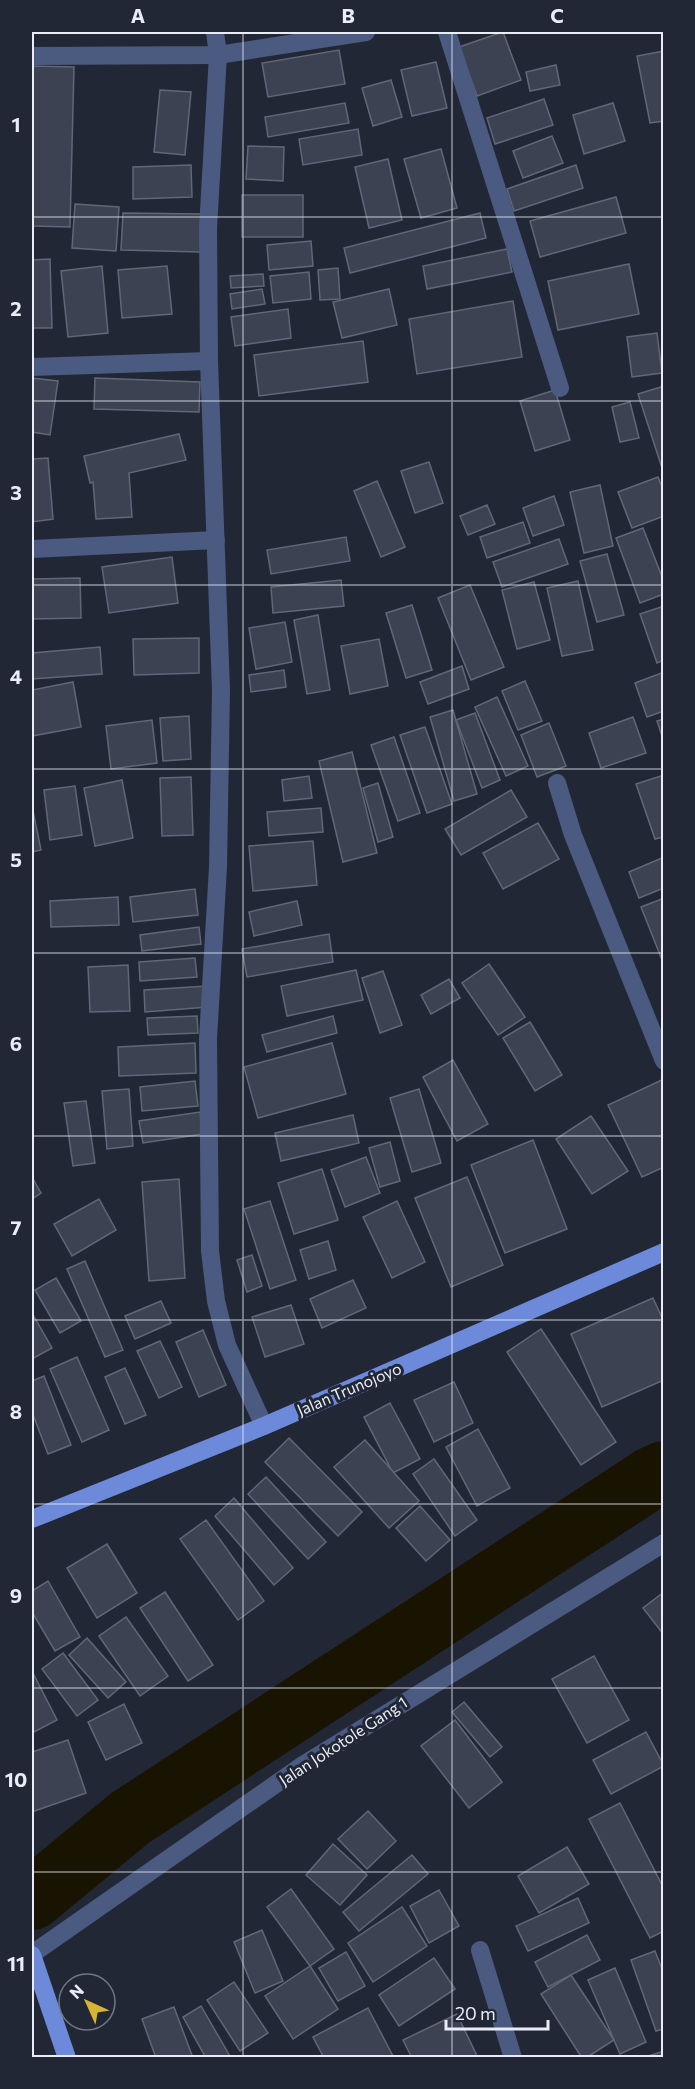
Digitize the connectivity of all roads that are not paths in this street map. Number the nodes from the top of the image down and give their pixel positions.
1 (215, 32) edge
2 (366, 32) edge
3 (447, 32) edge
4 (32, 56) edge
5 (218, 56) junction
6 (209, 361) junction
7 (32, 367) edge
8 (560, 388) dead end
9 (216, 540) junction
10 (32, 549) edge
11 (557, 783) dead end
12 (663, 1061) edge
13 (663, 1252) edge
14 (264, 1426) junction
15 (32, 1519) edge
16 (663, 1543) edge
17 (480, 1950) dead end
18 (32, 1955) edge
19 (67, 2058) edge
20 (513, 2058) edge

1 - 5 street
2 - 5 street
3 - 8 street
4 - 5 street
5 - 6 street
6 - 7 street
6 - 9 street
9 - 10 street
9 - 14 street
11 - 12 street
13 - 14 main road, Jalan Trunojoyo
14 - 15 main road, Jalan Trunojoyo
16 - 18 street, Jalan Jokotole Gang 1
17 - 20 street
18 - 19 main road

